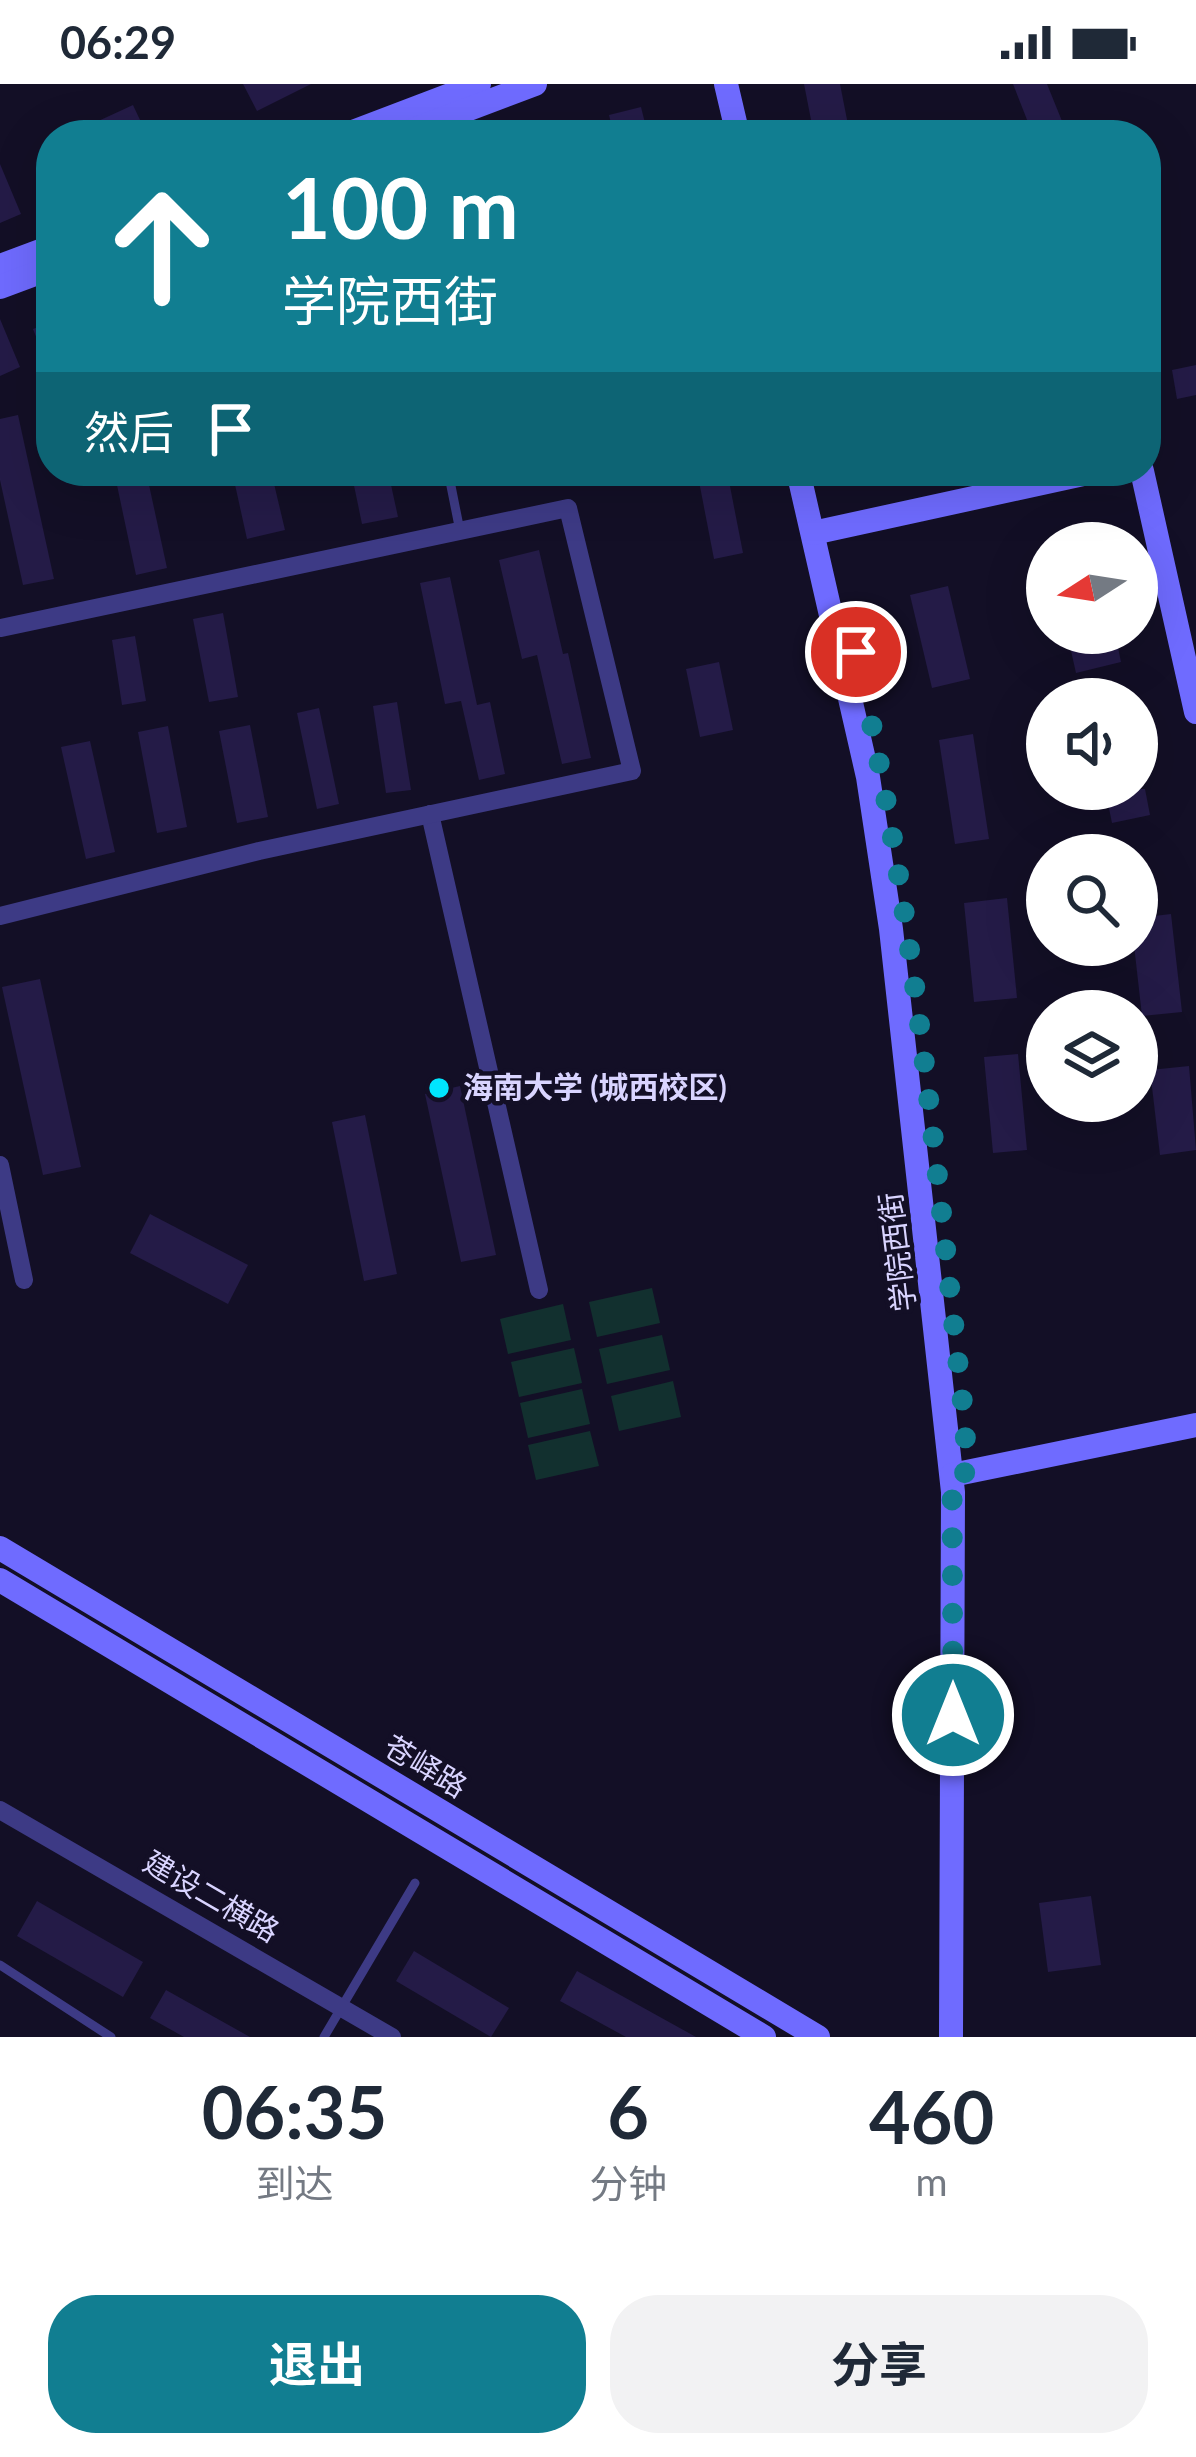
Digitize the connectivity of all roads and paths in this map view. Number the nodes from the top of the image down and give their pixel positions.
1 (479, 84) edge
2 (535, 84) edge
3 (710, 84) edge
4 (726, 84) edge
5 (408, 120) edge
6 (421, 120) edge
7 (718, 120) edge
8 (734, 120) edge
9 (36, 253) edge
10 (0, 266) edge
11 (36, 274) edge
12 (0, 287) edge
13 (451, 486) edge
14 (804, 486) edge
15 (816, 486) edge
16 (1028, 486) edge
17 (1145, 486) edge
18 (460, 531) junction
19 (821, 532) junction
20 (2, 628) edge
21 (1196, 712) edge
22 (430, 814) junction
23 (0, 916) edge
24 (0, 1165) edge
25 (25, 1280) dead end
26 (539, 1290) dead end
27 (1196, 1425) edge
28 (960, 1473) junction
29 (0, 1548) edge
30 (0, 1580) edge
31 (0, 1810) edge
32 (415, 1883) dead end
33 (0, 1965) edge
34 (344, 2008) junction
35 (112, 2037) edge
36 (324, 2037) edge
37 (392, 2037) edge
38 (764, 2037) edge
39 (818, 2037) edge
40 (951, 2037) edge
41 (968, 2037) edge

1 - 5 main road
2 - 6 main road
3 - 7 main road
4 - 8 main road
9 - 10 main road
11 - 12 main road
13 - 18 lane
14 - 19 main road, 学院西街
15 - 19 main road, 学院西街
16 - 19 main road
17 - 21 main road
18 - 20 street
18 - 22 street
19 - 28 main road, 学院西街
22 - 23 street
22 - 26 street
24 - 25 street
27 - 28 main road
28 - 40 main road, 学院西街
28 - 41 main road, 学院西街
29 - 39 main road, 苍峄路
30 - 38 main road, 苍峄路
31 - 34 street, 建设二横路
32 - 34 lane
33 - 35 lane
34 - 36 lane
34 - 37 street, 建设二横路

